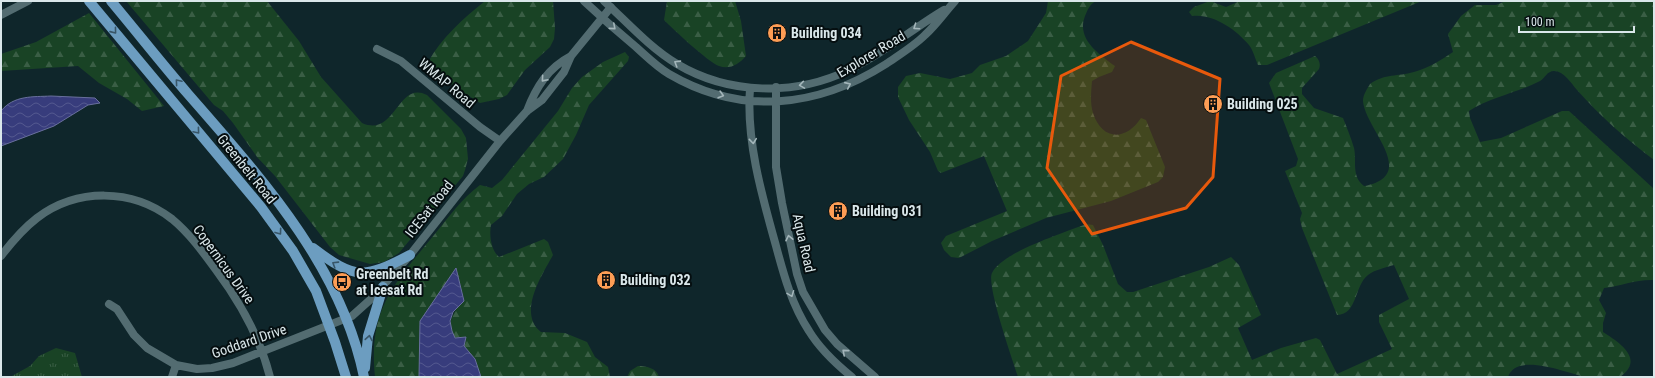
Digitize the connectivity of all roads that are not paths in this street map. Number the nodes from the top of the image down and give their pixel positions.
1 (28, 1) edge
2 (89, 1) edge
3 (111, 1) edge
4 (584, 1) edge
5 (604, 1) edge
6 (952, 4) edge
7 (611, 7) junction
8 (1, 15) edge
9 (601, 17) junction
10 (377, 49) dead end
11 (571, 56) junction
12 (776, 87) junction
13 (750, 88) junction
14 (750, 101) junction
15 (776, 101) junction
16 (527, 111) junction
17 (500, 141) junction
18 (308, 244) junction
19 (410, 254) junction
20 (1, 256) edge
21 (383, 287) junction
22 (109, 304) dead end
23 (347, 318) junction
24 (329, 325) junction
25 (263, 352) junction
26 (176, 365) junction
27 (172, 377) edge
28 (270, 377) edge
29 (346, 377) edge
30 (364, 377) edge
31 (852, 377) edge
32 (875, 377) edge

1 - 8 street
2 -> 24 main road, Greenbelt Road
18 -> 3 main road, Greenbelt Road
4 - 9 street, Explorer Road
5 - 7 street, Explorer Road
6 -> 12 street, Explorer Road
15 -> 6 street, Explorer Road
7 - 9 street, ICESat Road
13 -> 7 street, Explorer Road
9 - 11 street, ICESat Road
9 -> 14 street, Explorer Road
10 - 17 street, WMAP Road
11 - 16 street, ICESat Road
11 -> 16 street, ICESat Road
12 - 13 street, Explorer Road
12 - 15 street, Aqua Road
13 - 14 street, Aqua Road
14 - 15 street, Explorer Road
14 -> 31 street, Aqua Road
32 -> 15 street, Aqua Road
16 - 17 street, ICESat Road
17 - 19 street, ICESat Road
19 -> 18 main road
18 - 23 main road, Greenbelt Road
19 - 21 street, ICESat Road
20 - 25 street, Copernicus Drive
21 - 23 street, ICESat Road
30 -> 21 main road
22 - 26 street, Goddard Drive
23 - 24 street, Goddard Drive
23 - 30 main road, Greenbelt Road
24 - 25 street, Goddard Drive
24 - 29 main road, Greenbelt Road
25 - 26 street, Goddard Drive
25 - 28 street, Copernicus Drive
26 - 27 street

